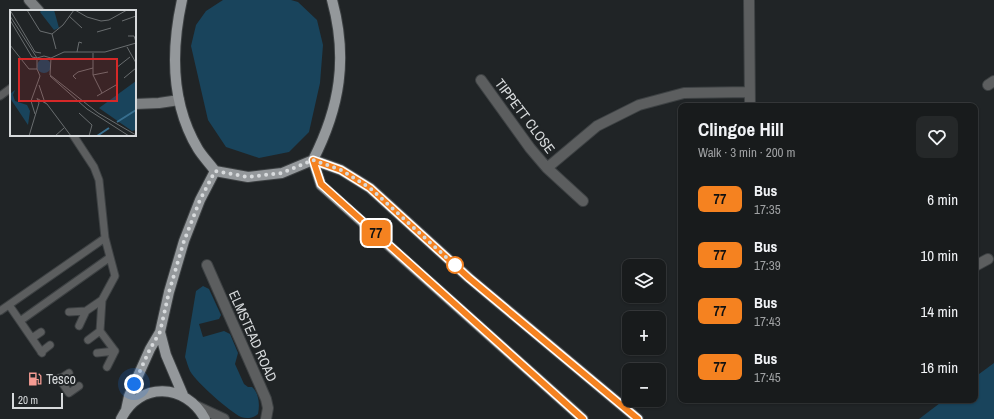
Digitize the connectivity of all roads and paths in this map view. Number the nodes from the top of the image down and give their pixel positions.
1 (29, 0) edge
2 (182, 0) edge
3 (332, 0) edge
4 (749, 0) edge
5 (38, 10) edge
6 (481, 80) dead end
7 (10, 89) edge
8 (750, 92) junction
9 (0, 96) edge
10 (179, 100) junction
11 (750, 103) edge
12 (136, 104) edge
13 (74, 136) edge
14 (313, 160) junction
15 (547, 168) junction
16 (215, 171) junction
17 (583, 201) dead end
18 (105, 238) junction
19 (109, 258) junction
20 (988, 259) dead end
21 (978, 264) edge
22 (207, 265) dead end
23 (102, 300) junction
24 (9, 305) junction
25 (0, 311) edge
26 (86, 311) junction
27 (69, 312) dead end
28 (20, 321) junction
29 (79, 326) dead end
30 (100, 331) junction
31 (41, 332) dead end
32 (160, 332) junction
33 (32, 338) junction
34 (88, 340) dead end
35 (50, 345) dead end
36 (114, 351) junction
37 (97, 353) dead end
38 (107, 367) dead end
39 (69, 373) dead end
40 (79, 386) dead end
41 (183, 395) junction
42 (196, 406) junction
43 (126, 410) junction
44 (121, 419) edge
45 (205, 419) edge
46 (224, 419) edge
47 (266, 419) edge
48 (583, 419) edge
49 (638, 419) edge

1 - 5 street
2 - 10 main road
3 - 14 main road
4 - 8 street
6 - 15 street, TIPPETT CLOSE
7 - 9 lane
8 - 11 street
8 - 15 street, TIPPETT CLOSE
10 - 12 street
10 - 16 main road
13 - 18 lane
14 - 16 main road
14 - 48 main road
14 - 49 main road
15 - 17 street, TIPPETT CLOSE
16 - 32 main road
18 - 19 lane
18 - 24 lane
19 - 23 lane
19 - 28 lane
20 - 21 street
22 - 47 street, ELMSTEAD ROAD
23 - 26 lane
23 - 30 lane
24 - 25 lane
24 - 28 lane
26 - 27 lane
26 - 29 lane
28 - 33 lane
30 - 34 lane
30 - 36 lane
31 - 33 lane
32 - 41 main road
32 - 43 main road
33 - 35 lane
36 - 37 lane
36 - 38 lane
39 - 40 lane
41 - 42 main road
41 - 43 main road
42 - 45 main road
42 - 46 street
43 - 44 main road

